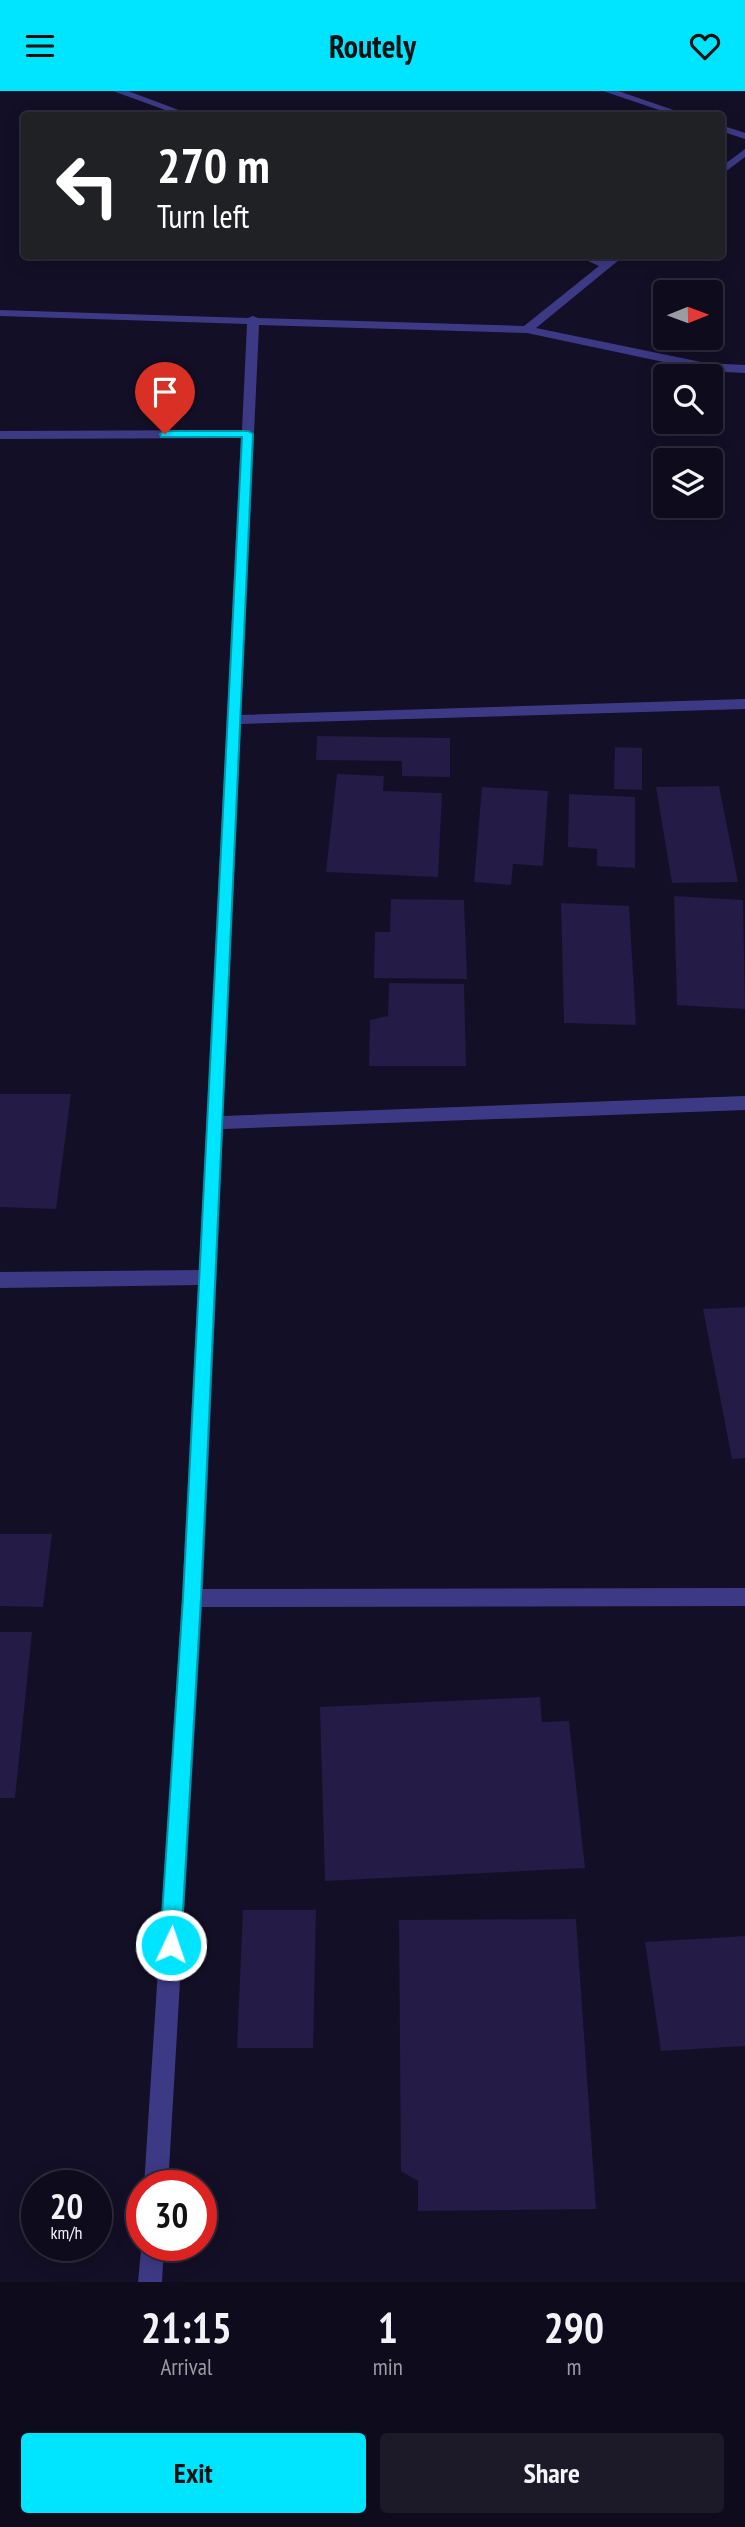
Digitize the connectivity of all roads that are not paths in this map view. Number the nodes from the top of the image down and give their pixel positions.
1 (118, 91) edge
2 (608, 91) edge
3 (178, 112) edge
4 (674, 112) edge
5 (725, 129) edge
6 (745, 135) edge
7 (745, 152) edge
8 (725, 169) edge
9 (590, 259) edge
10 (616, 259) edge
11 (608, 266) junction
12 (0, 313) edge
13 (253, 319) junction
14 (527, 330) junction
15 (745, 369) edge
16 (248, 434) junction
17 (0, 435) edge
18 (745, 704) edge
19 (234, 720) junction
20 (745, 1103) edge
21 (215, 1123) junction
22 (208, 1277) junction
23 (0, 1280) edge
24 (745, 1597) edge
25 (192, 1598) junction
26 (157, 2170) edge
27 (151, 2261) edge
28 (150, 2282) edge

1 - 3 street
2 - 4 street
5 - 6 street
7 - 8 street
9 - 11 street
10 - 11 street
11 - 14 street
12 - 13 street
13 - 14 street
13 - 16 street
14 - 15 street
16 - 17 street
16 - 19 street
18 - 19 street
19 - 21 street
20 - 21 street
21 - 22 street
22 - 23 street
22 - 25 street
24 - 25 street
25 - 26 street
27 - 28 street

